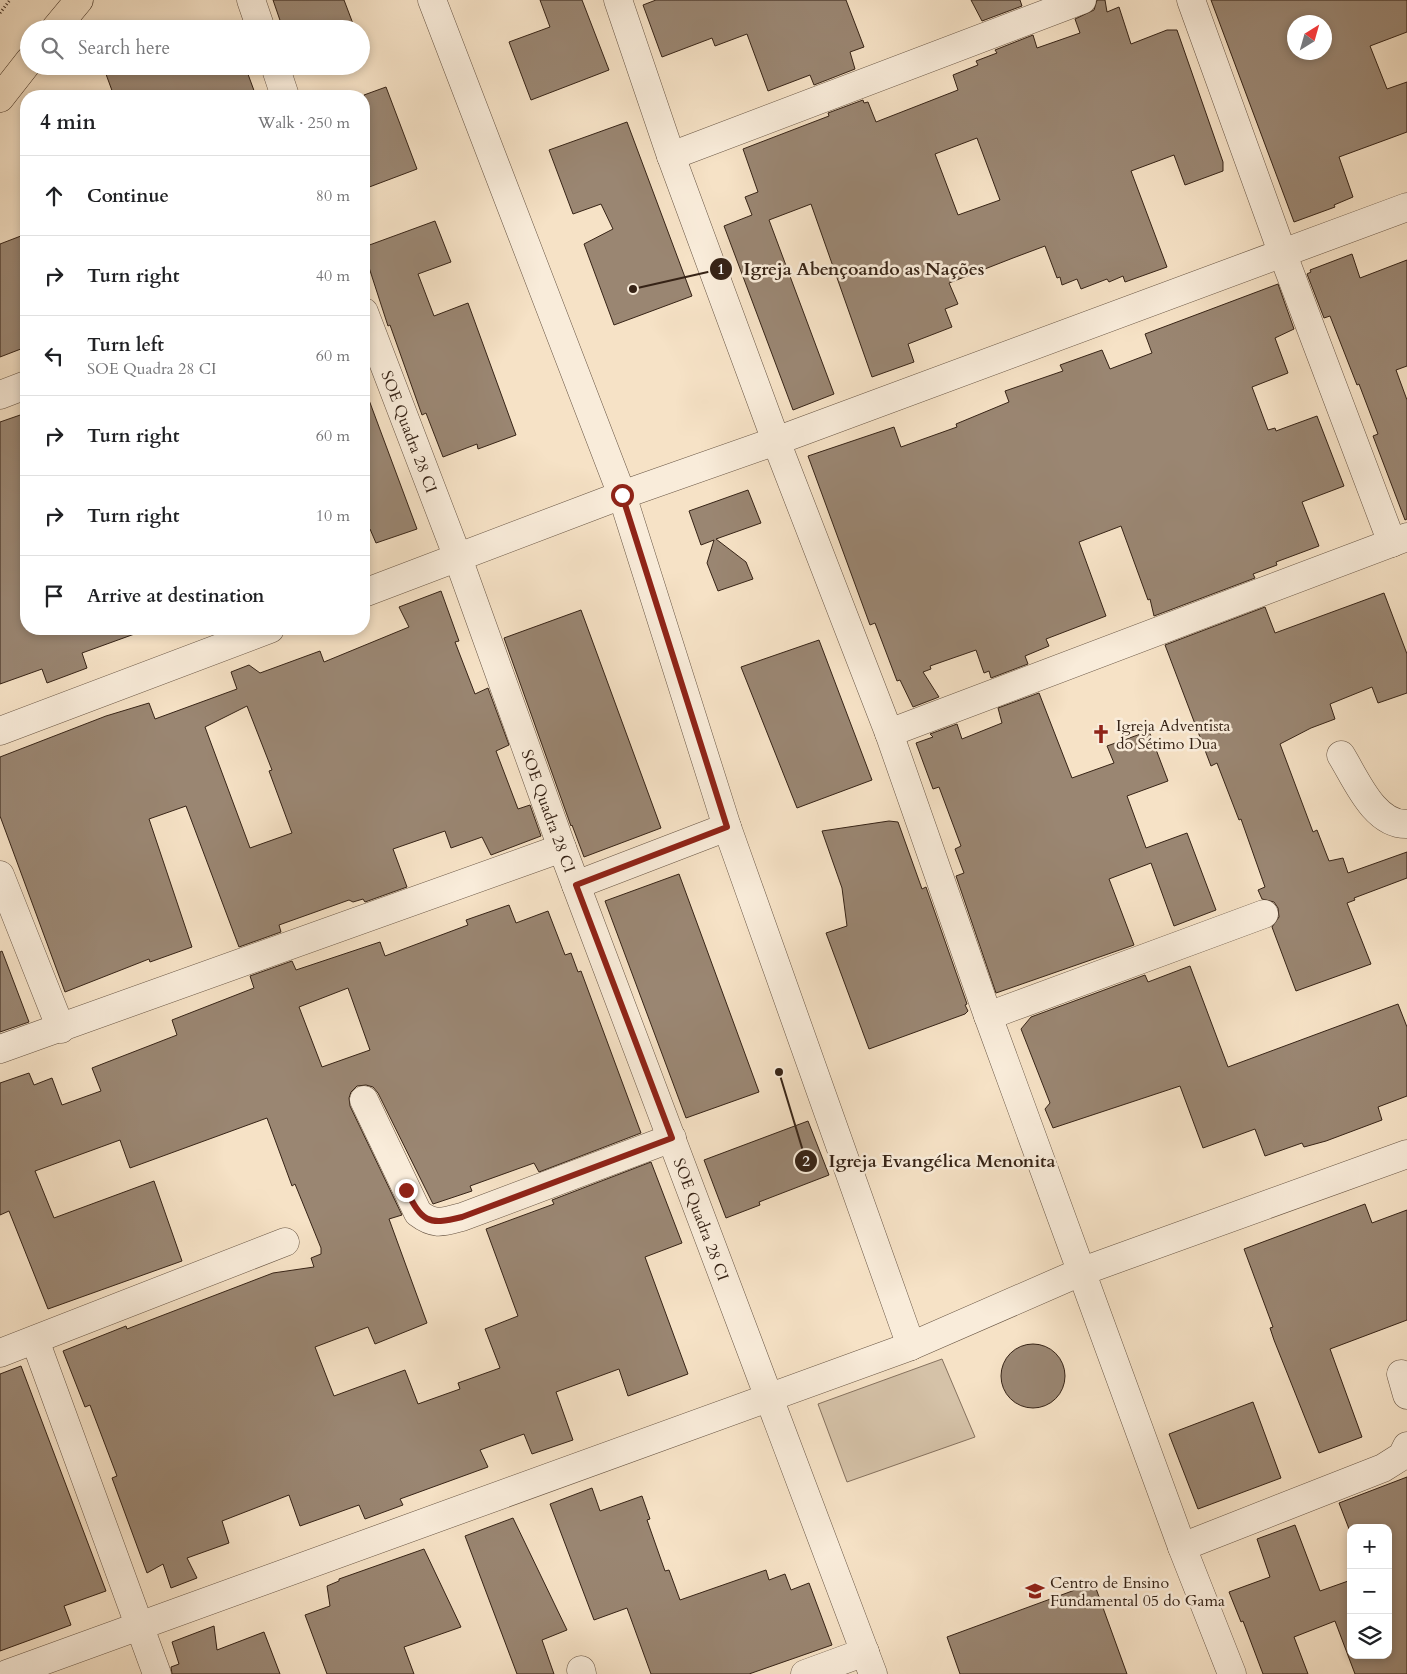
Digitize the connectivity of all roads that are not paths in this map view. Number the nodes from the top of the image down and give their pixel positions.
1 (79, 0) edge
2 (251, 0) edge
3 (432, 0) edge
4 (618, 0) edge
5 (1082, 0) edge
6 (1191, 0) edge
7 (62, 20) edge
8 (258, 20) edge
9 (17, 68) edge
10 (277, 75) edge
11 (283, 90) edge
12 (0, 98) edge
13 (671, 156) junction
14 (1407, 207) edge
15 (1282, 252) junction
16 (370, 328) edge
17 (20, 387) edge
18 (0, 395) edge
19 (776, 441) junction
20 (622, 495) junction
21 (1400, 540) edge
22 (458, 558) junction
23 (370, 591) edge
24 (254, 635) edge
25 (0, 731) edge
26 (888, 732) junction
27 (1341, 756) dead end
28 (1407, 824) edge
29 (727, 827) junction
30 (562, 848) junction
31 (0, 875) edge
32 (576, 885) junction
33 (1264, 914) dead end
34 (988, 1016) junction
35 (61, 1029) junction
36 (0, 1049) edge
37 (364, 1100) dead end
38 (672, 1138) junction
39 (1407, 1154) edge
40 (284, 1242) dead end
41 (1083, 1271) junction
42 (35, 1340) junction
43 (911, 1346) junction
44 (0, 1352) edge
45 (768, 1398) junction
46 (1407, 1446) edge
47 (1182, 1546) junction
48 (138, 1625) junction
49 (869, 1663) edge
50 (6, 1674) edge
51 (157, 1674) edge
52 (805, 1674) edge
53 (1232, 1674) edge

1 - 7 main road
2 - 8 street
3 - 20 street
4 - 13 street
5 - 13 street
6 - 15 street
9 - 12 main road
10 - 11 street
13 - 19 street
14 - 15 street
15 - 19 street
15 - 21 street
16 - 22 street, SOE Quadra 28 CI
17 - 18 street
19 - 20 street
19 - 26 street
20 - 22 street
20 - 29 street
21 - 26 street
22 - 23 street
22 - 30 street, SOE Quadra 28 CI
24 - 25 street
26 - 34 street
27 - 28 street
29 - 32 street
29 - 43 street
30 - 32 street, SOE Quadra 28 CI
30 - 35 street
31 - 35 street
32 - 38 street, SOE Quadra 28 CI
33 - 34 street
34 - 41 street
35 - 36 street
37 - 38 street
38 - 45 street, SOE Quadra 28 CI
39 - 41 street
40 - 42 street
41 - 43 street
41 - 47 street
42 - 44 street
42 - 48 street
43 - 45 street
45 - 48 street
45 - 49 street, SOE Quadra 28 CI
46 - 47 street
47 - 53 street
48 - 50 street
48 - 51 street
49 - 52 street

